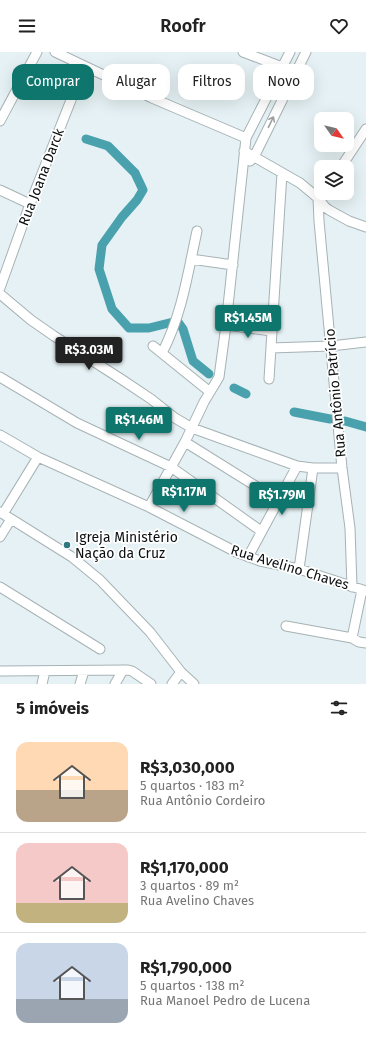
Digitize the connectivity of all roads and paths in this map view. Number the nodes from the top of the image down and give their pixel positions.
1 (37, 52) edge
2 (55, 52) edge
3 (243, 52) edge
4 (290, 52) edge
5 (306, 52) edge
6 (78, 64) edge
7 (274, 64) edge
8 (284, 64) edge
9 (94, 72) edge
10 (71, 100) edge
11 (265, 100) edge
12 (1, 118) edge
13 (366, 129) edge
14 (246, 138) junction
15 (244, 151) junction
16 (254, 157) junction
17 (346, 160) edge
18 (243, 169) junction
19 (282, 173) junction
20 (0, 190) edge
21 (314, 192) edge
22 (320, 200) edge
23 (321, 200) edge
24 (30, 204) junction
25 (366, 228) edge
26 (197, 231) dead end
27 (191, 259) junction
28 (233, 265) junction
29 (3, 266) edge
30 (0, 288) edge
31 (0, 294) edge
32 (226, 325) junction
33 (272, 331) junction
34 (366, 342) edge
35 (153, 346) dead end
36 (331, 346) junction
37 (271, 348) junction
38 (162, 353) junction
39 (0, 377) edge
40 (269, 378) dead end
41 (210, 392) junction
42 (192, 428) junction
43 (0, 435) edge
44 (185, 442) junction
45 (38, 457) junction
46 (297, 466) junction
47 (171, 467) junction
48 (313, 468) junction
49 (342, 468) junction
50 (278, 500) junction
51 (149, 507) junction
52 (5, 515) edge
53 (261, 531) junction
54 (0, 537) edge
55 (248, 557) junction
56 (299, 569) junction
57 (0, 587) edge
58 (352, 587) junction
59 (364, 590) edge
60 (286, 626) dead end
61 (352, 638) junction
62 (366, 643) edge
63 (100, 649) dead end
64 (127, 670) junction
65 (0, 671) edge
66 (45, 671) junction
67 (84, 671) junction
68 (181, 672) junction
69 (42, 684) edge
70 (80, 684) edge
71 (115, 684) edge
72 (151, 684) edge
73 (172, 684) edge
74 (194, 684) edge

1 - 12 street
2 - 6 street
3 - 7 street
4 - 8 street
16 -> 5 street
9 - 14 street
10 - 24 street, Rua Joana Darck
11 - 14 street
13 - 17 street
14 - 15 street
15 - 16 street
15 - 18 street
16 - 18 street
16 - 19 street
18 - 28 street
19 - 21 street
19 - 33 street
20 - 24 street
22 - 36 street, Rua Antônio Patrício
23 - 25 street
24 - 29 street, Rua Joana Darck
26 - 27 street
27 - 28 street
27 - 38 street
28 - 32 street
29 - 30 street, Rua Joana Darck
31 - 42 street
32 - 33 street
32 - 41 street
33 - 37 street
34 - 36 street
35 - 38 street
36 - 37 street
36 - 49 street, Rua Antônio Patrício
37 - 40 street
38 - 41 street
39 - 47 street
41 - 42 street
42 - 44 street
42 - 46 street
43 - 45 street, Rua Avelino Chaves
44 - 47 street
44 - 50 street
45 - 51 street, Rua Avelino Chaves
45 - 52 street
46 - 48 street
46 - 50 street
47 - 51 street
47 - 53 street
48 - 49 street
48 - 56 street
49 - 58 street, Rua Antônio Patrício
50 - 53 street
51 - 55 street, Rua Avelino Chaves
52 - 54 street
52 - 68 street
53 - 55 street
55 - 56 street, Rua Avelino Chaves
56 - 58 street, Rua Avelino Chaves
57 - 63 street
58 - 59 street, Rua Avelino Chaves
59 - 61 street
60 - 61 street
61 - 62 street
64 - 67 street
64 - 71 street
64 - 72 street
65 - 66 street
66 - 67 street
66 - 69 street
67 - 70 street
68 - 73 street
68 - 74 street

